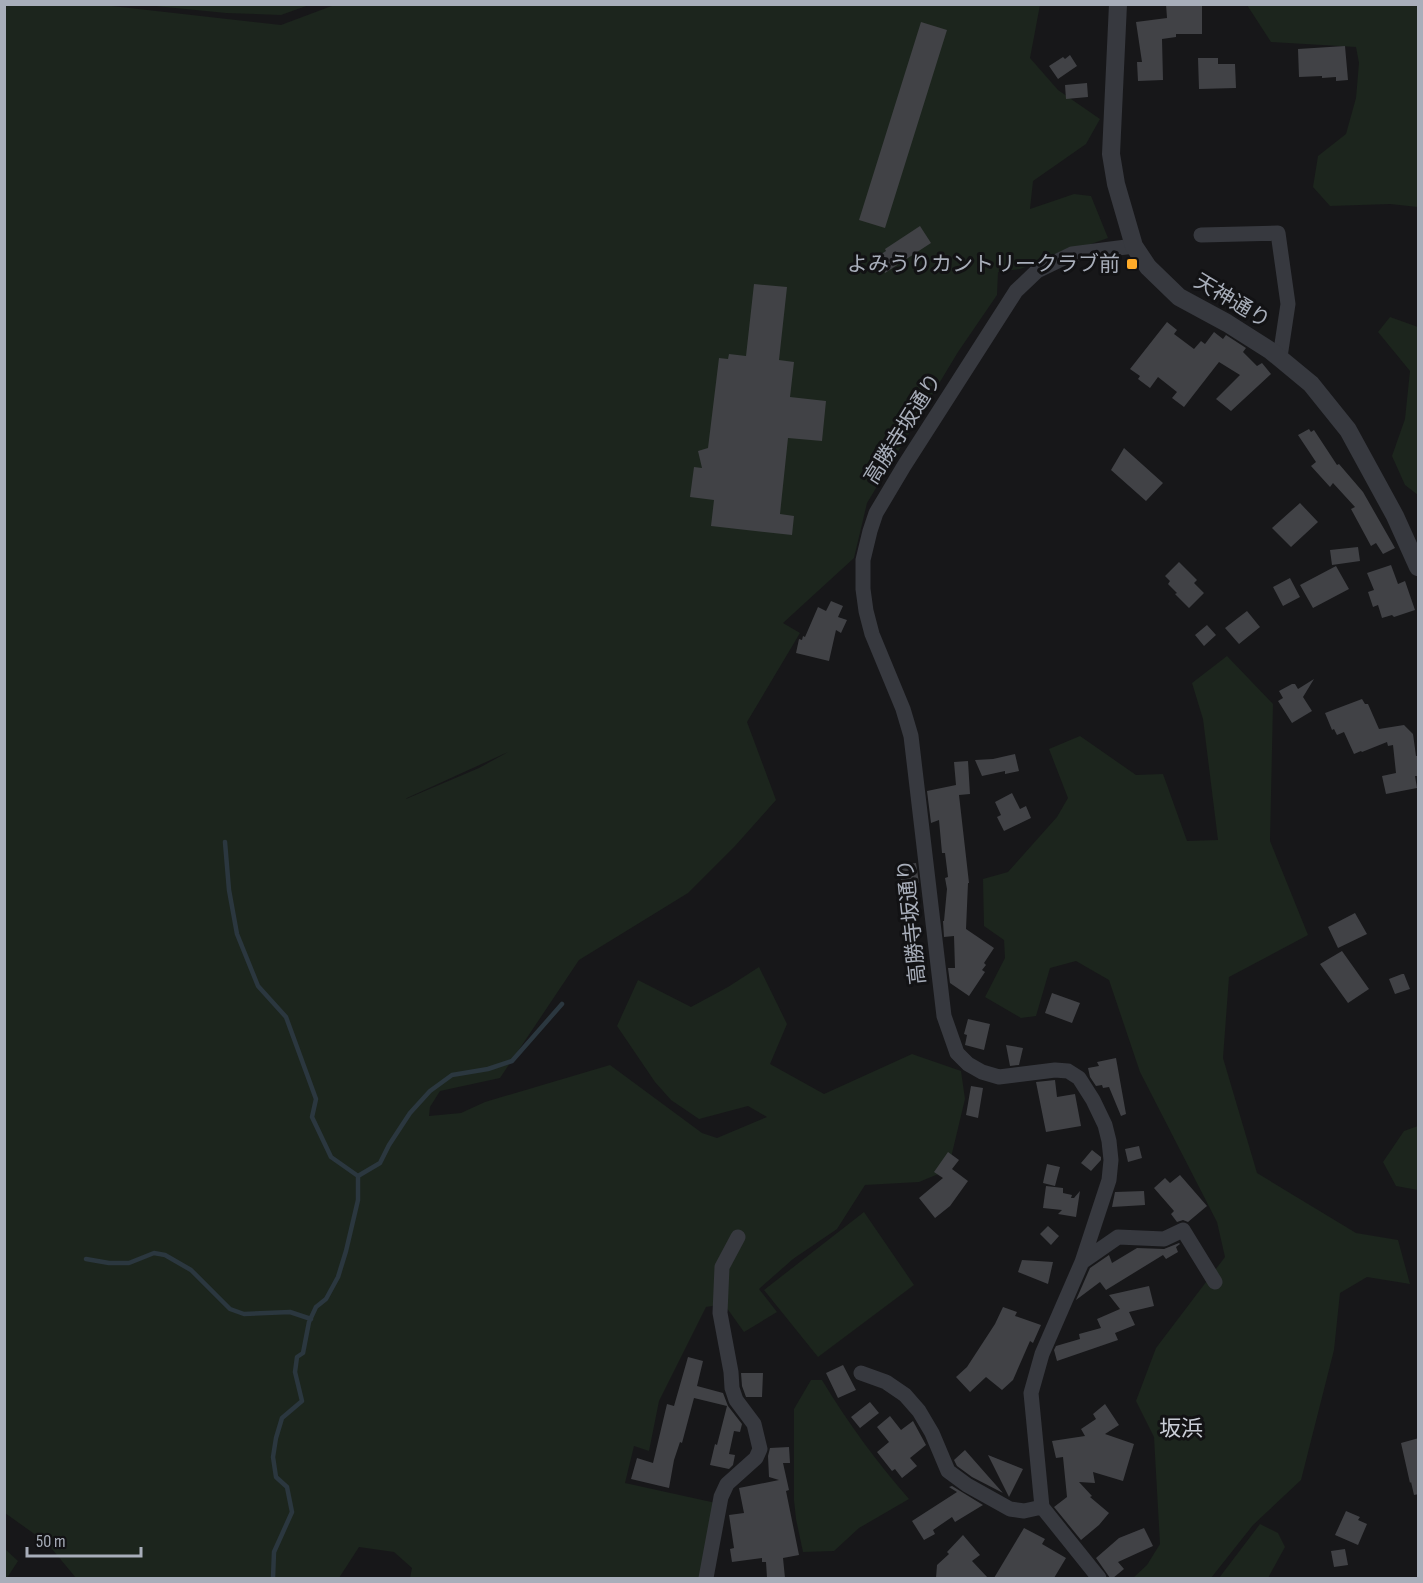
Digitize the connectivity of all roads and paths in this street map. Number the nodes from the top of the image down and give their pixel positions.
1 (1118, 4) edge
2 (1201, 235) dead end
3 (1134, 246) junction
4 (1280, 357) junction
5 (1419, 567) edge
6 (738, 1237) dead end
7 (1082, 1262) junction
8 (1215, 1282) dead end
9 (861, 1373) dead end
10 (1042, 1507) junction
11 (706, 1578) edge
12 (1099, 1578) edge

1 - 3 street, 天神通り
2 - 4 street
3 - 4 street, 天神通り
3 - 7 street, 高勝寺坂通り
4 - 5 street, 天神通り
6 - 11 street
7 - 8 street
7 - 10 street, 高勝寺坂通り
9 - 10 street
10 - 12 street

